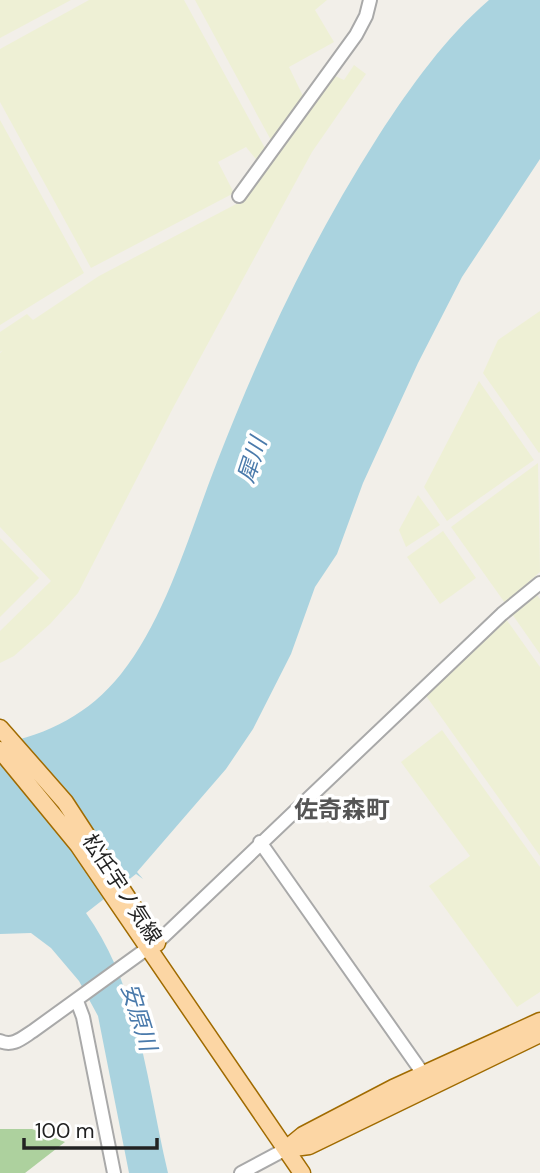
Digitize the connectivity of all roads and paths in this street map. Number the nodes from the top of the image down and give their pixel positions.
1 (370, 0) edge
2 (239, 196) dead end
3 (540, 583) edge
4 (0, 728) edge
5 (0, 750) edge
6 (260, 842) junction
7 (127, 906) junction
8 (152, 945) junction
9 (80, 1000) junction
10 (540, 1021) edge
11 (540, 1034) edge
12 (0, 1041) edge
13 (424, 1075) junction
14 (286, 1149) junction
15 (243, 1172) edge
16 (114, 1173) edge
17 (302, 1173) edge

1 - 2 street
3 - 6 street
4 - 7 main road, 松任宇ノ気線
5 - 7 main road, 松任宇ノ気線
6 - 8 street
6 - 13 street
7 - 8 main road, 松任宇ノ気線
8 - 9 street
8 - 14 main road, 松任宇ノ気線
9 - 12 street
9 - 16 street
10 - 13 main road
11 - 14 main road
13 - 14 main road
14 - 15 street
14 - 17 main road, 松任宇ノ気線

